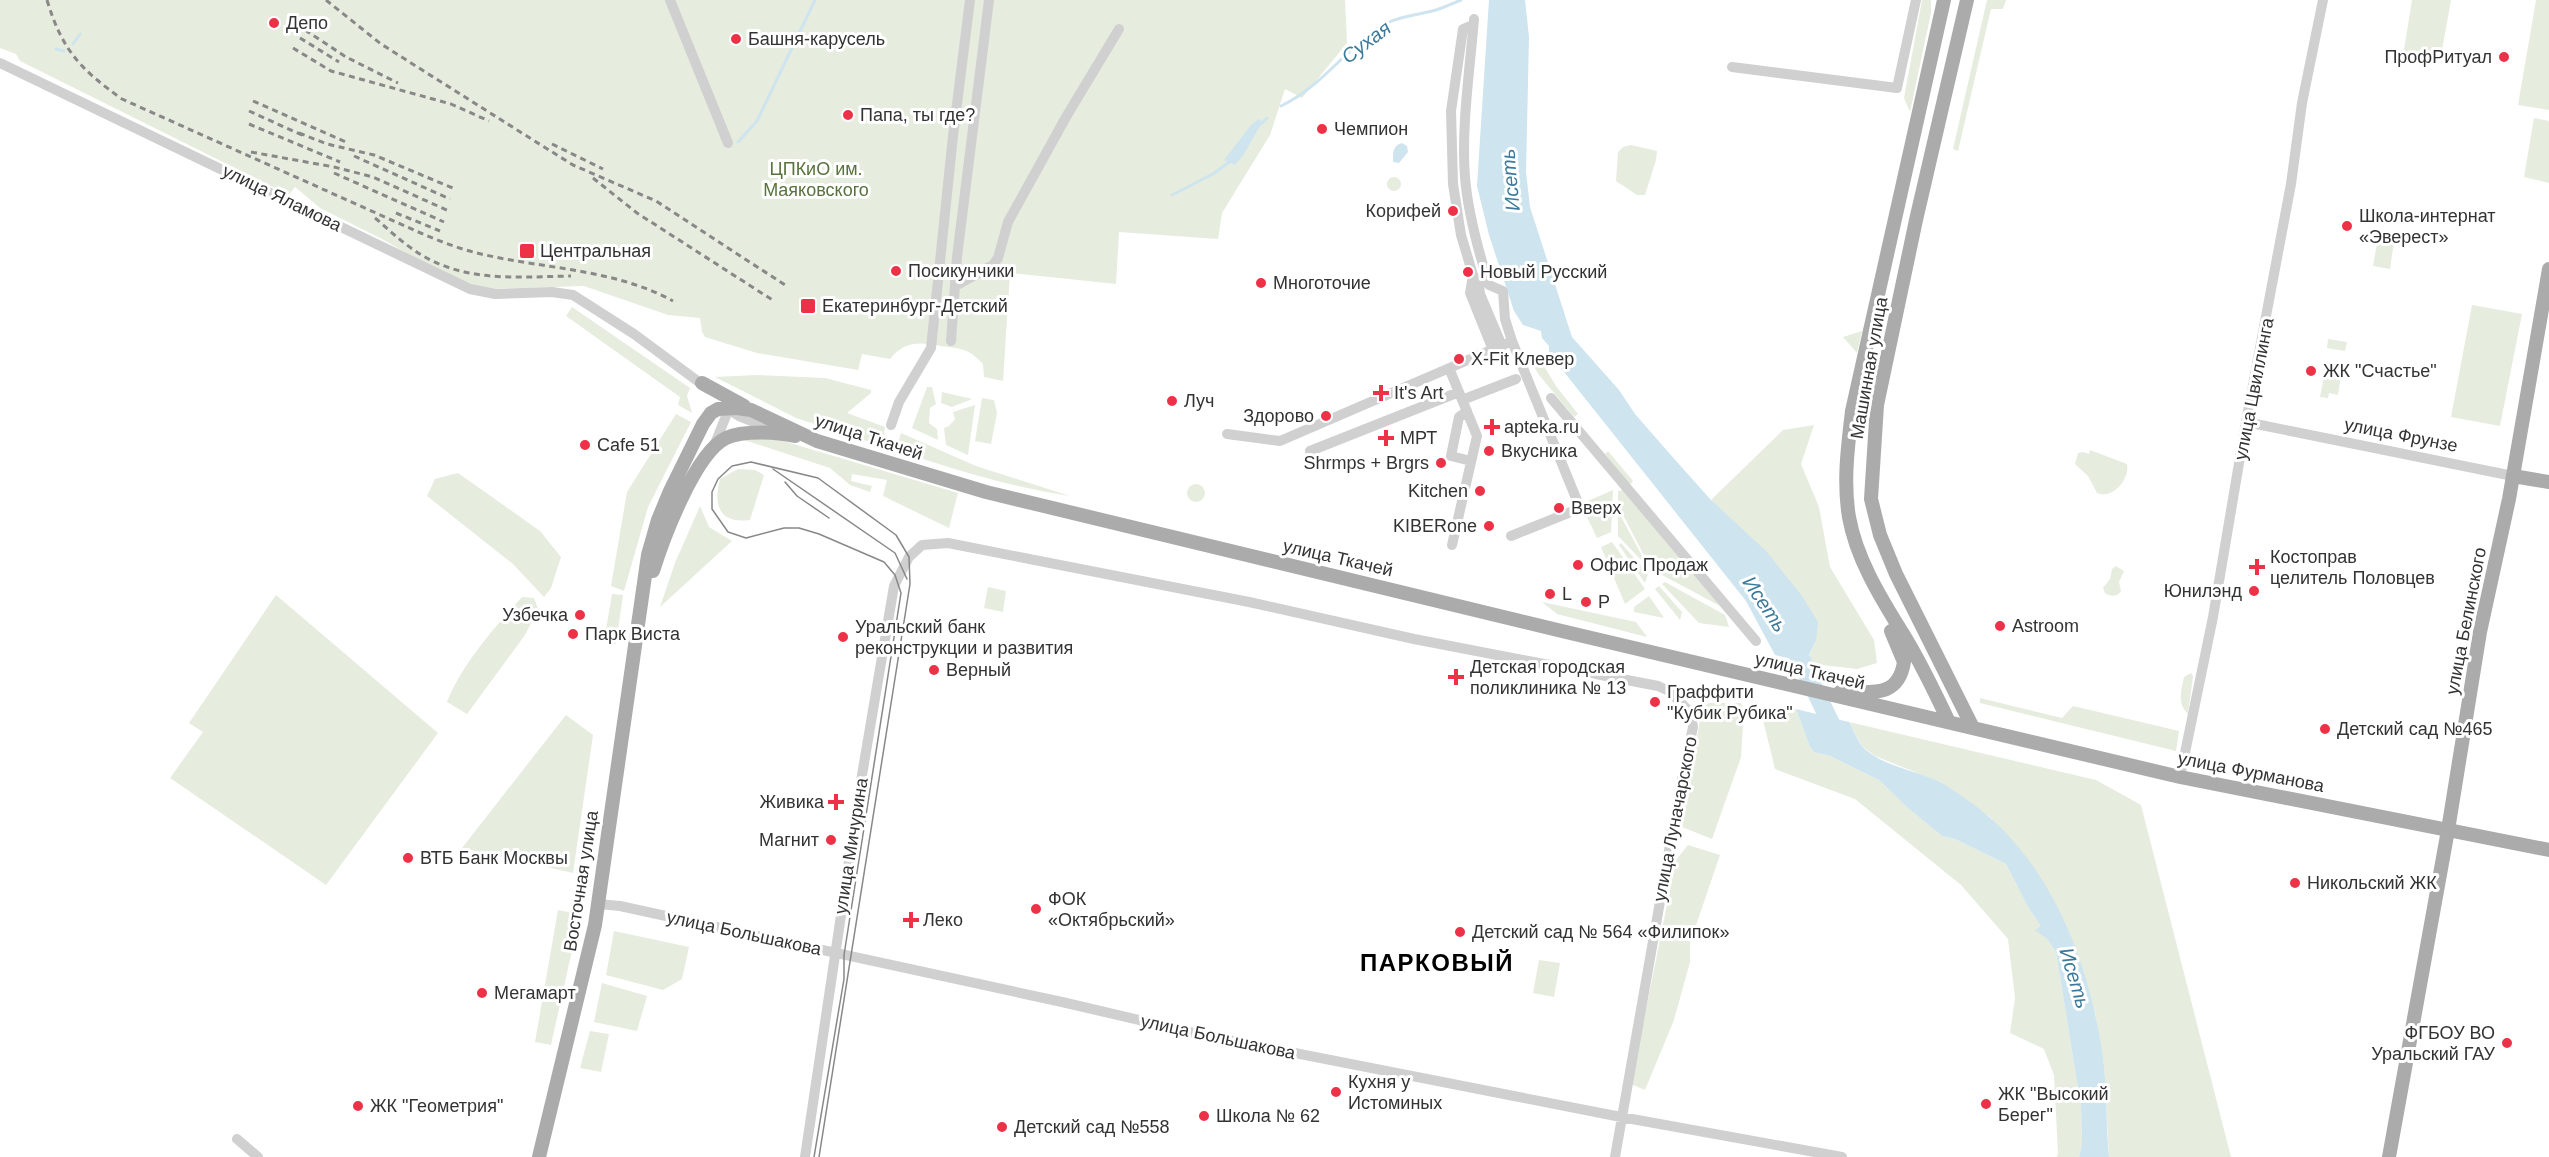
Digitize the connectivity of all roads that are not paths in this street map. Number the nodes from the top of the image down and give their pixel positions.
1 (670, 0) edge
2 (970, 0) edge
3 (989, 0) edge
4 (1916, 0) edge
5 (1939, 0) edge
6 (1944, 0) edge
7 (1967, 0) edge
8 (2324, 0) edge
9 (1942, 14) junction
10 (1119, 29) dead end
11 (0, 63) edge
12 (1732, 67) dead end
13 (728, 143) dead end
14 (2549, 269) edge
15 (955, 286) junction
16 (951, 341) dead end
17 (1502, 346) junction
18 (1449, 368) junction
19 (1516, 379) dead end
20 (702, 383) junction
21 (1551, 398) dead end
22 (1462, 401) junction
23 (726, 407) junction
24 (751, 410) junction
25 (2246, 423) junction
26 (703, 424) junction
27 (891, 425) dead end
28 (779, 432) junction
29 (1227, 434) dead end
30 (817, 441) junction
31 (1310, 451) dead end
32 (711, 452) junction
33 (1471, 460) junction
34 (2513, 476) junction
35 (2549, 482) edge
36 (1511, 536) dead end
37 (922, 545) joint
38 (1452, 545) dead end
39 (642, 608) junction
40 (1887, 610) junction
41 (1756, 641) dead end
42 (1871, 698) junction
43 (1948, 722) junction
44 (1973, 728) junction
45 (2180, 777) junction
46 (2448, 830) junction
47 (2549, 850) edge
48 (598, 904) junction
49 (835, 953) junction
50 (1621, 1118) junction
51 (237, 1139) dead end
52 (258, 1157) edge
53 (539, 1157) edge
54 (805, 1157) edge
55 (1615, 1157) edge
56 (1842, 1157) edge
57 (2389, 1157) edge

1 - 13 street
2 - 27 street
3 - 15 street
4 - 12 street
5 - 9 street
6 - 9 main road, Машинная улица
7 - 44 main road, Машинная улица
8 - 25 street, улица Цвиллинга
9 - 40 main road, Машинная улица
10 - 15 street
11 - 20 street, улица Яламова
14 - 34 main road, улица Белинского
15 - 16 street
17 - 17 street
17 - 18 street
17 - 36 street
18 - 22 street
18 - 29 street
19 - 22 street
20 - 23 street
20 - 24 main road
20 - 26 main road
21 - 41 street
22 - 31 street
22 - 33 street
22 - 33 street
23 - 24 main road, улица Ткачей
23 - 26 main road, Восточная улица
23 - 28 street
23 - 32 street
24 - 30 main road, улица Ткачей
25 - 34 street, улица Фрунзе
25 - 45 street, улица Цвиллинга
26 - 39 main road, Восточная улица
28 - 30 main road, Восточная улица
28 - 32 main road, Восточная улица
30 - 42 main road, улица Ткачей
32 - 39 main road, Восточная улица
33 - 38 street
34 - 35 main road, улица Фрунзе
34 - 46 main road, улица Белинского
37 - 49 street, улица Мичурина
37 - 50 street, улица Луначарского
39 - 48 main road, Восточная улица
40 - 42 main road
40 - 43 main road, Машинная улица
42 - 43 main road, улица Ткачей
43 - 44 main road, улица Фурманова
44 - 45 main road, улица Фурманова
45 - 46 main road, улица Фурманова
46 - 47 main road, улица Фурманова
46 - 57 main road, улица Белинского
48 - 49 street, улица Большакова
48 - 53 main road, Восточная улица
49 - 50 street, улица Большакова
49 - 54 street, улица Мичурина
50 - 55 street, улица Луначарского
50 - 56 street, улица Большакова
51 - 52 street

